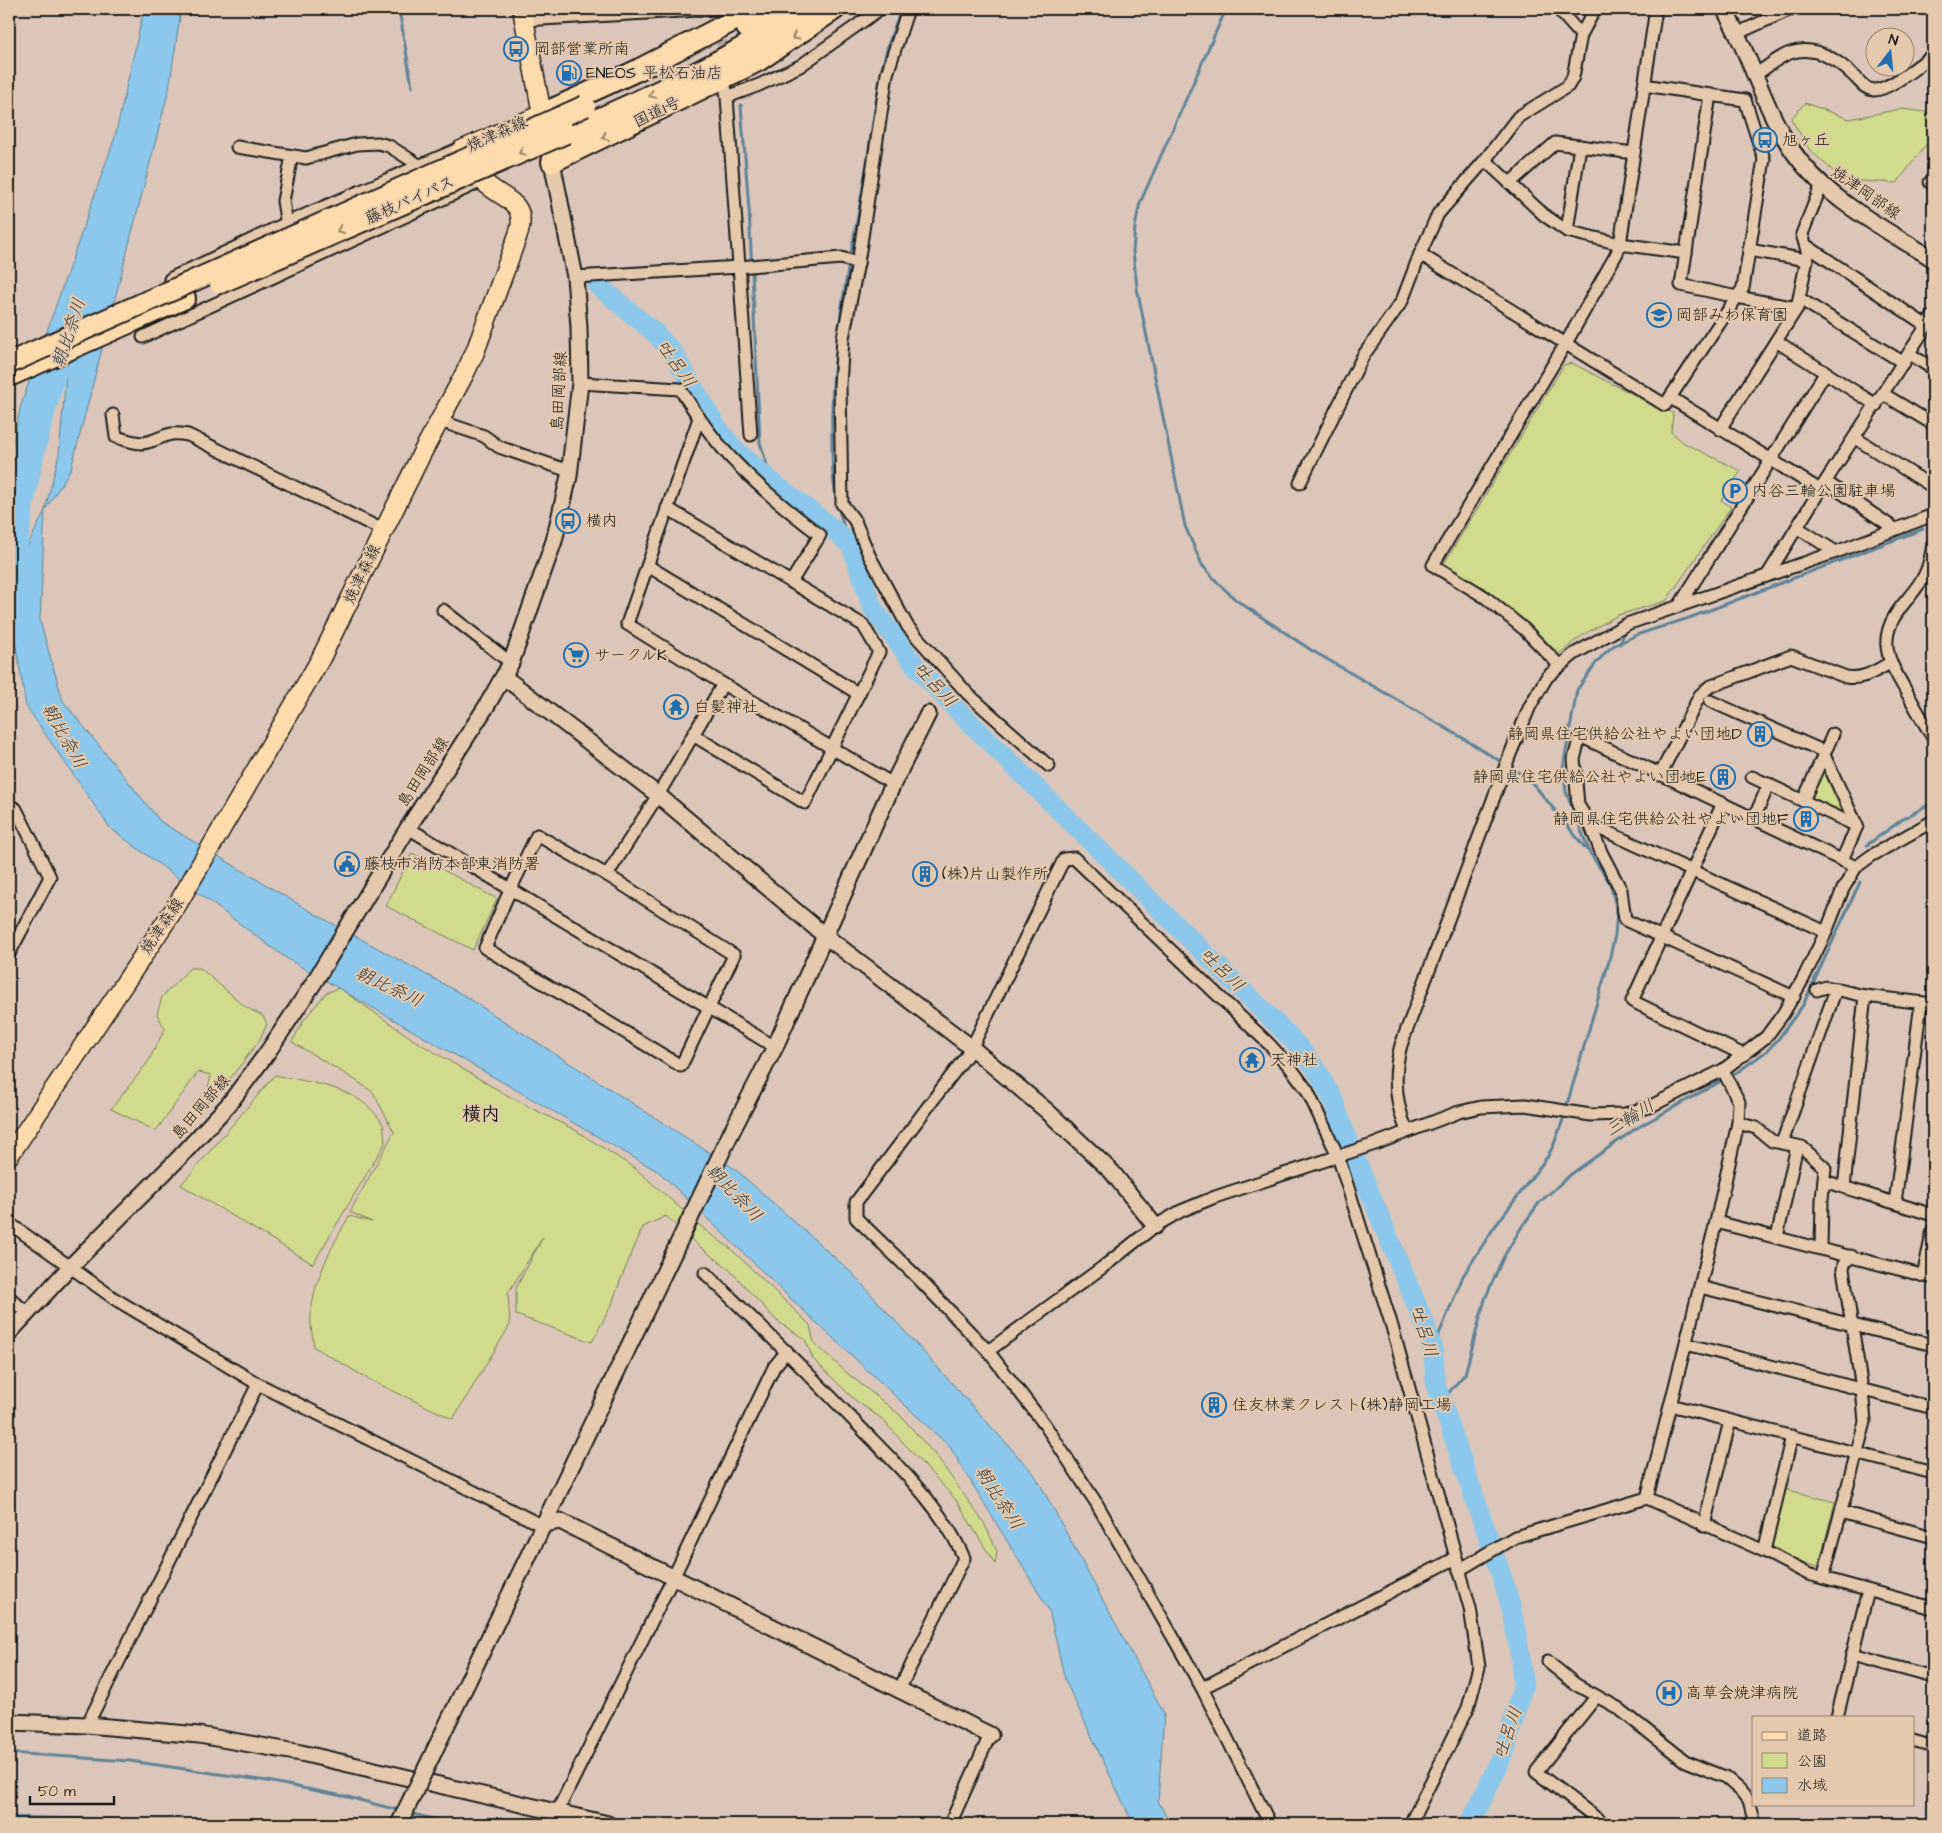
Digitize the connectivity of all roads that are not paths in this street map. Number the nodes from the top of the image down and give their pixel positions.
1 (719, 9) edge
2 (756, 9) edge
3 (778, 9) edge
4 (804, 9) edge
5 (835, 9) edge
6 (880, 9) edge
7 (908, 9) edge
8 (1558, 9) edge
9 (1595, 9) edge
10 (1656, 9) edge
11 (1724, 9) edge
12 (1791, 9) edge
13 (523, 15) edge
14 (721, 22) tunnel mouth
15 (1738, 33) junction
16 (1581, 35) junction
17 (1933, 55) edge
18 (1754, 75) junction
19 (1644, 85) junction
20 (1710, 95) junction
21 (542, 114) junction
22 (1580, 146) junction
23 (237, 147) dead end
24 (461, 150) junction
25 (1634, 153) junction
26 (292, 156) junction
27 (1485, 160) junction
28 (552, 162) junction
29 (422, 166) junction
30 (482, 181) junction
31 (1510, 183) junction
32 (1822, 184) junction
33 (287, 225) junction
34 (1568, 231) junction
35 (1620, 244) junction
36 (1807, 246) junction
37 (1749, 250) junction
38 (1686, 253) junction
39 (1420, 254) junction
40 (1933, 259) edge
41 (1807, 260) junction
42 (858, 263) junction
43 (739, 267) junction
44 (575, 277) junction
45 (1737, 297) junction
46 (1799, 304) junction
47 (1932, 319) edge
48 (143, 337) dead end
49 (1776, 341) junction
50 (1566, 343) junction
51 (9, 358) edge
52 (1907, 359) junction
53 (9, 363) edge
54 (1933, 369) edge
55 (1826, 372) junction
56 (9, 376) edge
57 (580, 383) junction
58 (1883, 394) junction
59 (1671, 398) junction
60 (1876, 405) junction
61 (113, 415) dead end
62 (699, 418) junction
63 (440, 421) junction
64 (1933, 424) edge
65 (1720, 429) junction
66 (751, 435) dead end
67 (1854, 438) junction
68 (1769, 460) junction
69 (569, 471) junction
70 (1300, 483) dead end
71 (1823, 486) junction
72 (1933, 487) edge
73 (667, 508) junction
74 (1933, 515) edge
75 (1798, 528) junction
76 (1895, 529) junction
77 (383, 530) junction
78 (1933, 543) edge
79 (1836, 552) junction
80 (648, 566) junction
81 (1767, 576) junction
82 (791, 582) junction
83 (1679, 606) junction
84 (443, 610) dead end
85 (511, 663) junction
86 (1890, 663) junction
87 (1560, 666) junction
88 (504, 677) junction
89 (723, 684) junction
90 (859, 694) junction
91 (1710, 701) dead end
92 (928, 714) dead end
93 (1833, 734) dead end
94 (693, 735) junction
95 (1933, 738) edge
96 (832, 748) junction
97 (1824, 754) junction
98 (1049, 766) dead end
99 (1660, 775) junction
100 (1752, 777) dead end
101 (893, 784) junction
102 (1769, 784) junction
103 (658, 795) junction
104 (1803, 801) junction
105 (1723, 803) junction
106 (12, 807) edge
107 (1754, 818) junction
108 (1933, 821) edge
109 (9, 822) edge
110 (1590, 824) junction
111 (1857, 826) junction
112 (408, 828) junction
113 (1842, 860) junction
114 (1856, 867) junction
115 (1692, 870) junction
116 (607, 875) junction
117 (510, 890) junction
118 (1826, 932) junction
119 (824, 935) junction
120 (1662, 938) junction
121 (9, 954) edge
122 (1836, 989) junction
123 (1817, 990) dead end
124 (1794, 996) junction
125 (1864, 996) junction
126 (1921, 1003) junction
127 (1933, 1004) edge
128 (710, 1008) junction
129 (775, 1047) junction
130 (972, 1048) junction
131 (1744, 1055) junction
132 (1723, 1070) junction
133 (1738, 1123) junction
134 (1407, 1131) junction
135 (1782, 1143) junction
136 (1797, 1146) junction
137 (9, 1156) edge
138 (1338, 1156) junction
139 (1824, 1182) junction
140 (1844, 1187) junction
141 (1896, 1203) junction
142 (1933, 1215) edge
143 (1716, 1222) junction
144 (9, 1223) edge
145 (1155, 1226) junction
146 (1933, 1230) edge
147 (1777, 1237) junction
148 (1821, 1248) junction
149 (1850, 1256) junction
150 (71, 1266) junction
151 (705, 1273) dead end
152 (1928, 1277) edge
153 (1700, 1287) junction
154 (9, 1297) edge
155 (27, 1312) junction
156 (1850, 1323) junction
157 (9, 1333) edge
158 (1686, 1344) junction
159 (1933, 1345) edge
160 (988, 1350) junction
161 (787, 1351) junction
162 (258, 1384) junction
163 (1862, 1389) junction
164 (1670, 1405) junction
165 (1933, 1408) edge
166 (1730, 1421) junction
167 (1792, 1436) junction
168 (1857, 1452) junction
169 (1933, 1473) edge
170 (1647, 1498) junction
171 (1841, 1512) junction
172 (1704, 1524) junction
173 (540, 1530) junction
174 (1933, 1537) edge
175 (1764, 1551) junction
176 (1456, 1558) junction
177 (1459, 1570) junction
178 (673, 1578) junction
179 (1823, 1578) junction
180 (1868, 1592) junction
181 (1933, 1608) edge
182 (1852, 1656) junction
183 (1548, 1662) dead end
184 (1933, 1677) edge
185 (1202, 1688) junction
186 (899, 1690) junction
187 (1596, 1697) junction
188 (1837, 1716) edge
189 (9, 1722) edge
190 (87, 1724) junction
191 (990, 1735) joint
192 (1914, 1741) edge
193 (1933, 1746) edge
194 (557, 1812) junction
195 (399, 1824) edge
196 (608, 1824) edge
197 (950, 1824) edge
198 (1270, 1824) edge
199 (1410, 1824) edge
200 (1604, 1824) edge
201 (1755, 1824) edge

1 - 13 street
1 - 14 street
2 - 21 highway
3 - 53 highway, 藤枝バイパス, bridge
4 -> 56 highway, 藤枝バイパス, bridge
5 -> 28 highway, 国道1号
6 - 43 street
7 - 42 street
8 - 16 street
9 - 16 street
10 - 19 street
11 - 15 street, 焼津岡部線
12 - 15 street
13 - 21 main road, 焼津森線
15 - 18 street, 焼津岡部線
16 - 27 street
17 - 18 street
18 - 32 street, 焼津岡部線
19 - 20 street
19 - 25 street
20 - 37 street
20 - 38 street
21 - 24 main road, 焼津森線
21 - 28 street, 島田岡部線
22 - 25 street
22 - 31 street
22 - 34 street
23 - 26 street
24 - 29 street
24 - 30 main road, 焼津森線
25 - 35 street
26 - 29 street
26 - 33 street
27 - 31 street
27 - 39 street
28 - 44 street, 島田岡部線
29 - 33 street
30 - 48 street
30 - 63 main road, 焼津森線
31 - 34 street
32 - 36 street
32 - 40 street, 焼津岡部線
33 - 51 street
34 - 35 street
35 - 38 street
35 - 50 street
36 - 41 street
36 - 47 street
37 - 41 street
37 - 45 street
38 - 45 street
39 - 50 street
39 - 70 street
41 - 46 street
42 - 43 street
42 - 98 street
43 - 44 street
43 - 66 street
44 - 57 street, 島田岡部線
45 - 46 street
45 - 59 street
46 - 49 street
46 - 52 street
47 - 52 street
49 - 55 street
49 - 65 street
50 - 59 street
50 - 87 street
52 - 54 street
52 - 58 street
55 - 60 street
55 - 68 street
57 - 62 street
57 - 69 street, 島田岡部線
58 - 60 street
58 - 64 street
59 - 65 street
60 - 67 street
61 - 77 street
62 - 73 street
62 - 82 street
63 - 69 street
63 - 77 main road, 焼津森線
65 - 68 street
67 - 71 street
67 - 72 street
68 - 71 street
68 - 83 street
69 - 85 street, 島田岡部線
71 - 75 street
71 - 76 street
73 - 80 street
73 - 82 street
74 - 76 street
75 - 79 street
75 - 81 street
76 - 79 street
77 - 137 main road, 焼津森線
78 - 86 street
79 - 81 street
80 - 89 street
80 - 90 street
81 - 83 street
82 - 90 street
83 - 87 street
84 - 85 street
85 - 88 street, 島田岡部線
86 - 95 street
86 - 99 street
87 - 134 street
88 - 103 street
88 - 112 street, 島田岡部線
89 - 94 street
89 - 96 street
90 - 96 street
91 - 97 street
92 - 101 street
93 - 97 street
94 - 96 street
94 - 103 street
96 - 101 street
97 - 104 street
97 - 111 street
99 - 105 street
99 - 110 street
100 - 102 street
101 - 119 street
102 - 104 street
102 - 107 street
103 - 116 street
103 - 119 street
104 - 111 street
105 - 107 street
105 - 115 street
106 - 109 street
106 - 121 street
107 - 113 street
108 - 114 street
110 - 115 street
110 - 120 street
111 - 113 street
112 - 117 street
112 - 150 street, 島田岡部線
113 - 114 street
114 - 118 street
115 - 118 street
115 - 120 street
116 - 117 street
116 - 128 street
117 - 128 street
117 - 128 street
118 - 124 street
119 - 129 street
119 - 130 street
120 - 124 street
120 - 131 street
122 - 123 street
122 - 125 street
122 - 135 street
124 - 131 street
125 - 126 street
125 - 140 street
126 - 127 street
126 - 141 street
128 - 129 street
129 - 173 street
130 - 138 street
130 - 145 street
130 - 160 street
131 - 132 street
132 - 133 street
132 - 134 street
133 - 135 street
133 - 143 street
134 - 138 street
135 - 136 street
136 - 139 street
136 - 147 street
138 - 145 street
138 - 176 street
139 - 140 street
139 - 148 street
140 - 141 street
141 - 142 street
143 - 147 street
143 - 153 street
144 - 150 street
145 - 160 street
146 - 152 street
147 - 148 street
148 - 149 street
149 - 152 street
149 - 156 street
150 - 155 street, 島田岡部線
150 - 162 street
151 - 161 street
153 - 156 street
153 - 158 street
154 - 155 street
155 - 157 street, 島田岡部線
156 - 159 street
156 - 163 street
158 - 163 street
158 - 164 street
160 - 185 street
161 - 178 street
161 - 186 street
162 - 173 street
162 - 190 street
163 - 165 street
163 - 168 street
164 - 166 street
164 - 170 street
166 - 167 street
166 - 172 street
167 - 168 street
167 - 175 street
168 - 169 street
168 - 171 street
170 - 172 street
170 - 177 street
171 - 174 street
171 - 179 street
172 - 175 street
173 - 178 street
173 - 195 street, bridge
175 - 179 street
176 - 177 street
176 - 185 street
177 - 199 street
178 - 186 street
178 - 194 street
179 - 180 street
180 - 181 street
180 - 182 street
182 - 184 street
182 - 188 street
183 - 187 street
185 - 198 street
186 - 191 street
187 - 200 street
187 - 201 street
189 - 190 street
190 - 194 street
191 - 197 street
192 - 193 street
194 - 196 street

